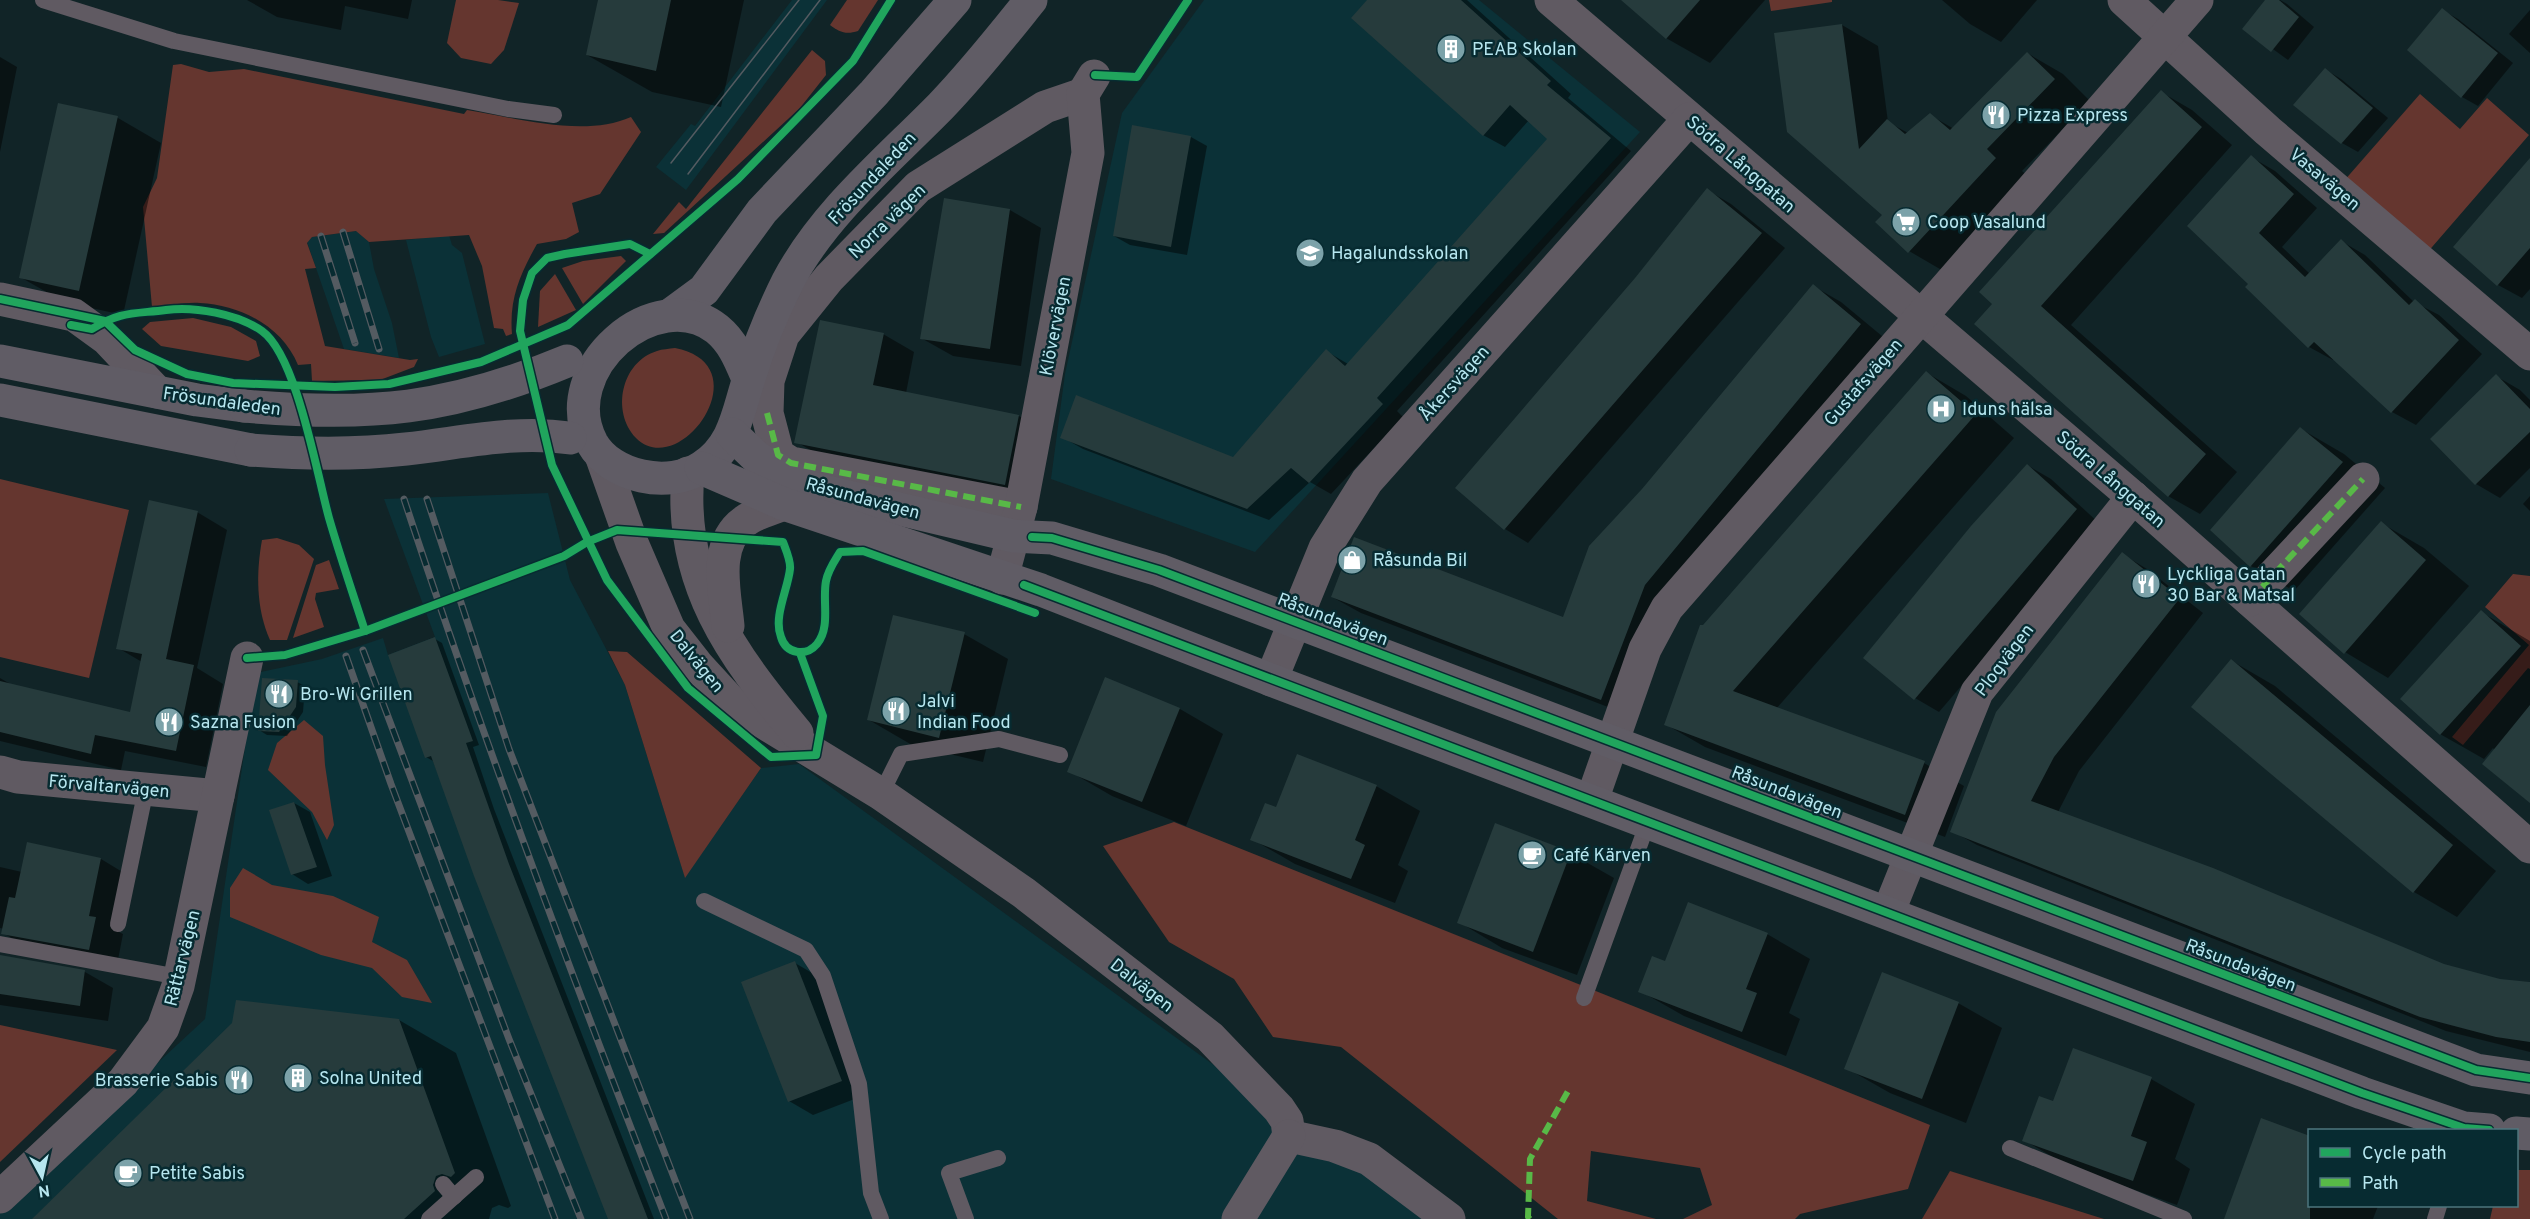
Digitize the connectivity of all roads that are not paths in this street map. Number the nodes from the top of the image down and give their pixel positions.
1 (43, 0) edge
2 (955, 0) edge
3 (1031, 0) edge
4 (1551, 0) edge
5 (2124, 0) edge
6 (2197, 0) edge
7 (2164, 37) junction
8 (1089, 84) joint
9 (554, 115) dead end
10 (1689, 119) junction
11 (0, 299) edge
12 (670, 315) junction
13 (1919, 317) junction
14 (615, 341) junction
15 (2530, 354) edge
16 (0, 361) edge
17 (748, 379) junction
18 (157, 392) junction
19 (0, 400) edge
20 (732, 434) junction
21 (588, 445) junction
22 (695, 471) junction
23 (2363, 479) dead end
24 (2133, 497) junction
25 (784, 504) junction
26 (1017, 521) junction
27 (1002, 578) junction
28 (2250, 600) junction
29 (1294, 621) junction
30 (730, 646) junction
31 (247, 658) dead end
32 (1271, 680) junction
33 (1613, 743) junction
34 (816, 755) junction
35 (1060, 755) dead end
36 (0, 772) edge
37 (146, 789) junction
38 (881, 794) junction
39 (218, 796) junction
40 (1592, 800) junction
41 (1648, 822) junction
42 (2530, 847) edge
43 (1910, 855) junction
44 (704, 901) dead end
45 (1888, 913) junction
46 (118, 924) dead end
47 (0, 944) edge
48 (179, 977) junction
49 (1584, 998) dead end
50 (2530, 1078) edge
51 (2469, 1129) edge
52 (1288, 1136) junction
53 (2010, 1148) dead end
54 (998, 1158) dead end
55 (476, 1177) dead end
56 (0, 1197) edge
57 (429, 1219) edge
58 (881, 1219) edge
59 (966, 1219) edge
60 (1238, 1219) edge
61 (1449, 1219) edge
62 (2184, 1219) edge

1 - 9 lane
2 - 12 street
3 - 17 street, Frösundaleden
4 - 10 street, Södra Långgatan
5 - 7 street, Vasavägen
6 - 7 street, Gustafsvägen
7 - 13 street, Gustafsvägen
7 - 15 street, Vasavägen
8 - 26 street, Klövervägen
8 - 26 street, Norra vägen
10 - 13 street, Södra Långgatan
10 - 29 street, Åkersvägen
11 - 18 street
12 - 14 street
12 - 17 street
13 - 24 street, Södra Långgatan
13 - 33 street, Gustafsvägen
14 - 18 street, Frösundaleden, bridge
14 - 21 street
16 - 18 street, Frösundaleden
17 - 20 street
19 - 21 street, bridge
20 - 22 street
20 - 26 street, Råsundavägen
21 - 22 street
21 - 34 street, Dalvägen
22 - 25 street, Råsundavägen
22 - 30 street, Dalvägen
23 - 28 street
24 - 28 street, Södra Långgatan
24 - 43 street, Plogvägen
25 - 27 street, Råsundavägen
25 - 30 street
26 - 27 street, Klövervägen
26 - 29 street, Råsundavägen
27 - 32 street, Råsundavägen
28 - 42 street, Södra Långgatan
29 - 32 street, Åkersvägen
29 - 33 street, Råsundavägen
30 - 34 street, Dalvägen
31 - 39 street, Rättarvägen
32 - 40 street, Råsundavägen
33 - 40 street, Gustafsvägen
33 - 43 street, Råsundavägen
34 - 38 street, Dalvägen
35 - 38 lane
36 - 37 street, Förvaltarvägen
37 - 39 street, Förvaltarvägen
37 - 46 lane
38 - 52 street, Dalvägen
39 - 48 street, Rättarvägen
40 - 41 street, Råsundavägen
41 - 45 street, Råsundavägen
41 - 49 lane
43 - 45 street, Plogvägen
43 - 50 street, Råsundavägen
44 - 58 lane
45 - 51 street, Råsundavägen
47 - 48 lane
48 - 56 street, Rättarvägen
52 - 60 street
52 - 61 street
53 - 62 lane
54 - 59 lane
55 - 57 lane

